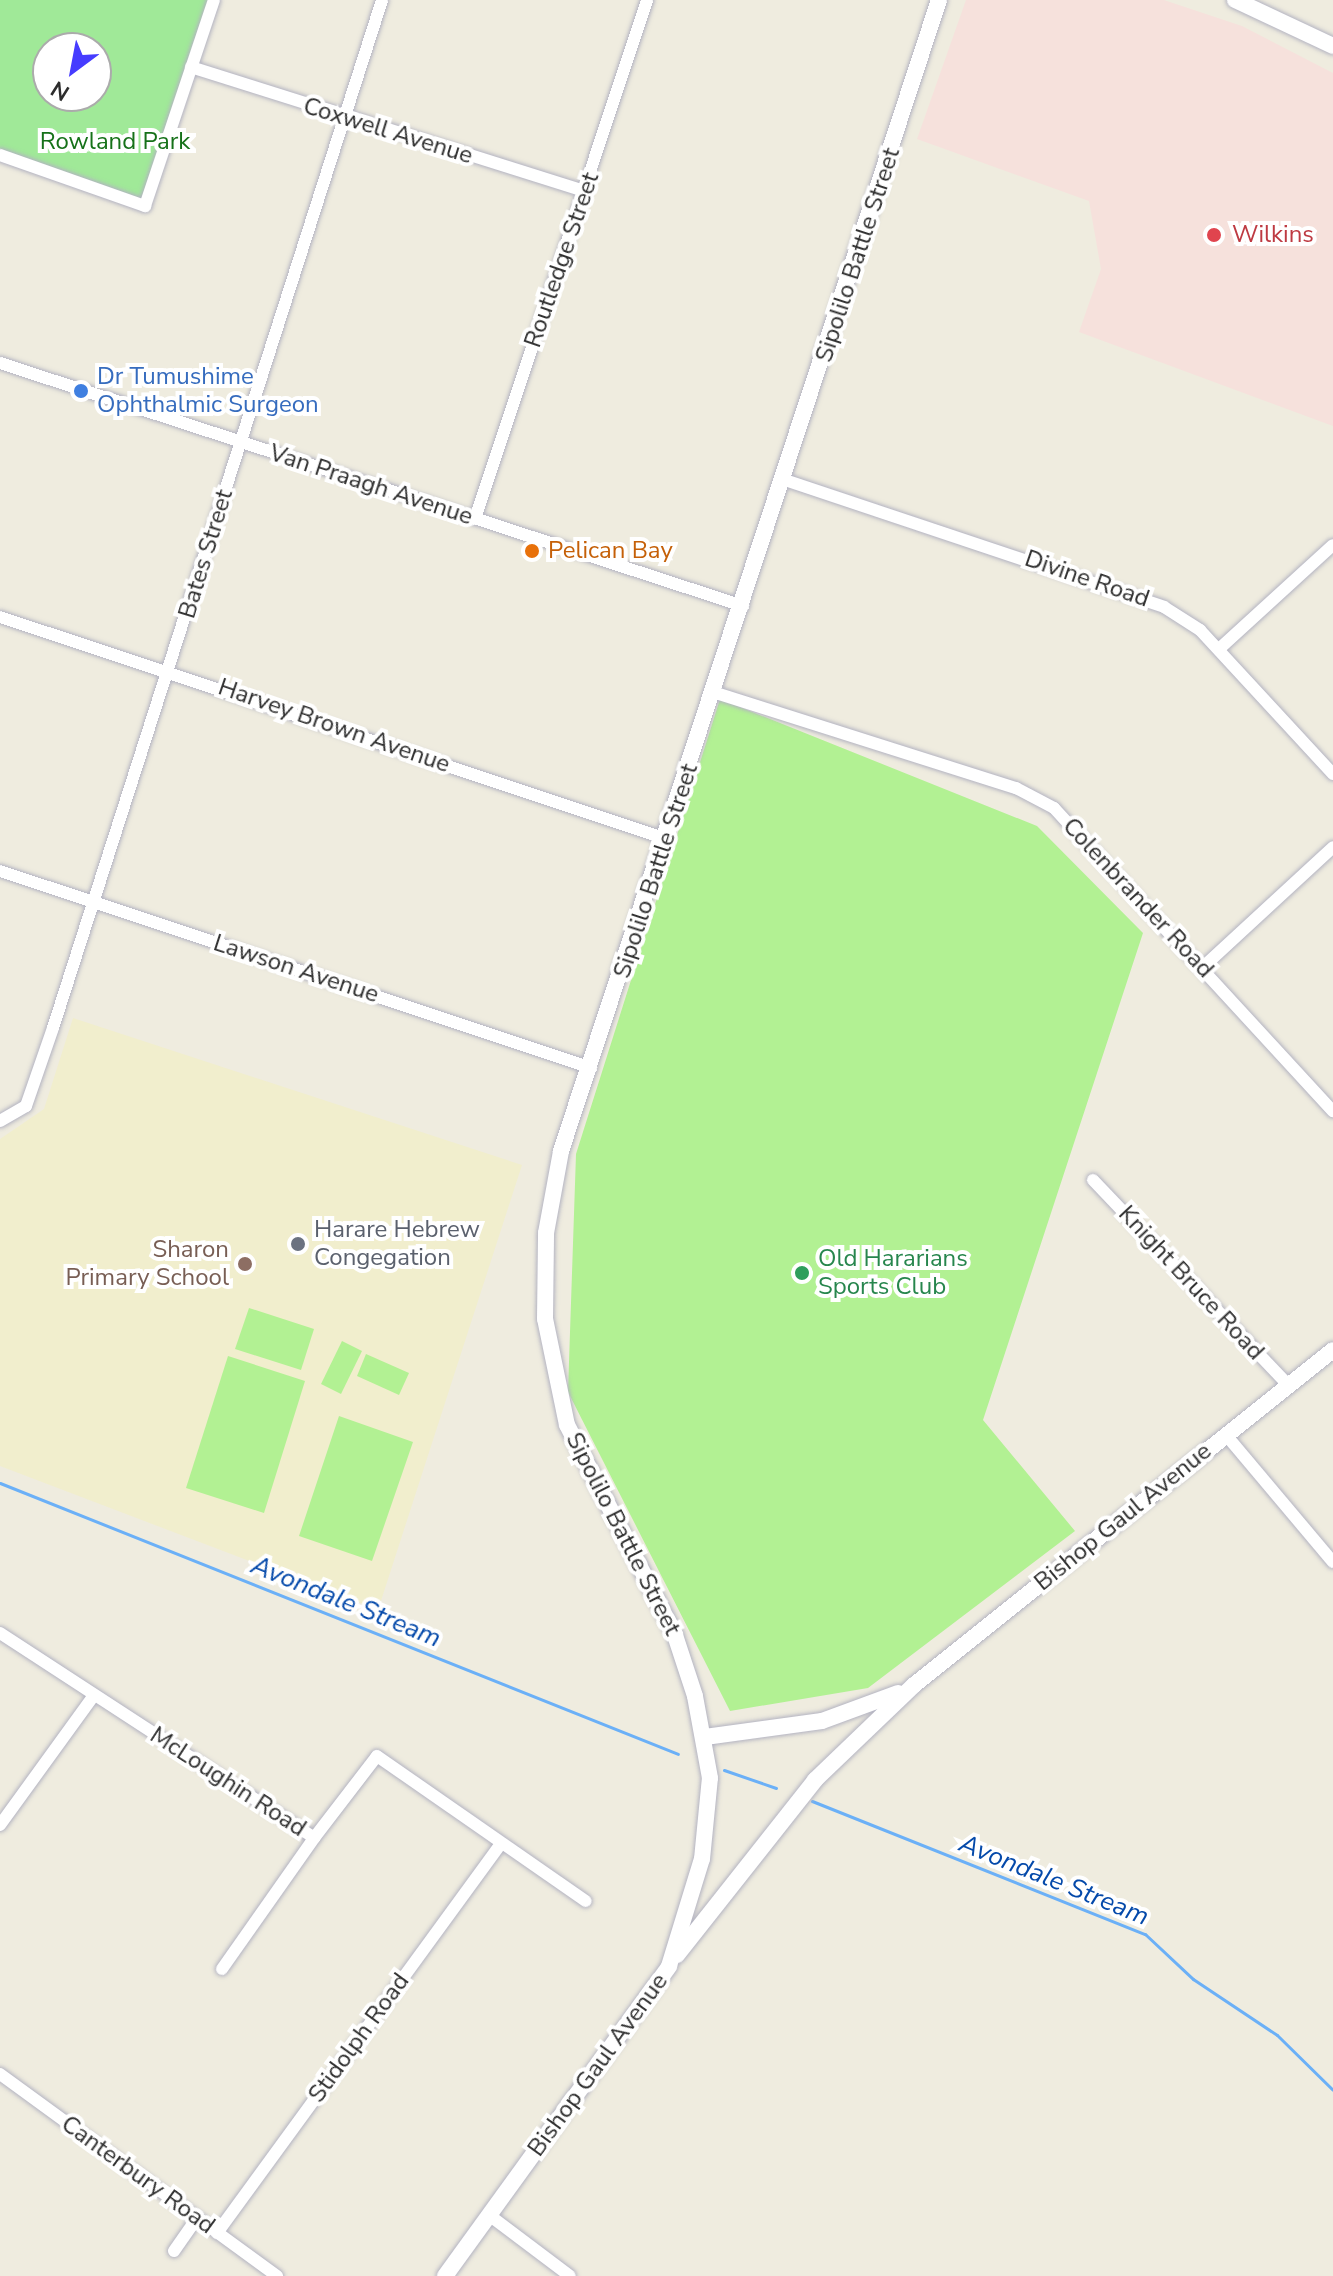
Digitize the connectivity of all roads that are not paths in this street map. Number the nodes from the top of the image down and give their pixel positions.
1 (214, 0) edge
2 (382, 0) edge
3 (647, 0) edge
4 (939, 0) edge
5 (1235, 0) edge
6 (1333, 46) edge
7 (191, 67) junction
8 (343, 118) junction
9 (0, 155) edge
10 (585, 191) junction
11 (0, 363) edge
12 (240, 442) junction
13 (782, 479) junction
14 (475, 519) junction
15 (1333, 545) edge
16 (743, 606) junction
17 (0, 617) edge
18 (1219, 649) junction
19 (170, 670) junction
20 (716, 693) junction
21 (1333, 774) edge
22 (666, 839) junction
23 (1333, 847) edge
24 (0, 871) edge
25 (94, 902) junction
26 (1202, 968) junction
27 (591, 1068) junction
28 (1333, 1111) edge
29 (0, 1121) edge
30 (1093, 1180) dead end
31 (1333, 1350) edge
32 (1289, 1386) junction
33 (1226, 1435) junction
34 (1333, 1562) edge
35 (0, 1633) edge
36 (914, 1685) junction
37 (94, 1695) junction
38 (705, 1737) junction
39 (0, 1825) edge
40 (314, 1838) junction
41 (501, 1844) junction
42 (586, 1901) dead end
43 (669, 1966) junction
44 (222, 1969) dead end
45 (0, 2074) edge
46 (489, 2215) junction
47 (197, 2218) junction
48 (217, 2233) junction
49 (174, 2251) dead end
50 (277, 2276) edge
51 (445, 2276) edge
52 (570, 2276) edge

1 - 7 street
2 - 8 street, Bates Street
3 - 10 street, Routledge Street
4 - 13 main road, Sipolilo Battle Street
5 - 6 main road
7 - 8 street, Coxwell Avenue
7 - 9 street
8 - 10 street, Coxwell Avenue
8 - 12 street, Bates Street
10 - 14 street, Routledge Street
11 - 12 street, Van Praagh Avenue
12 - 14 street, Van Praagh Avenue
12 - 19 street, Bates Street
13 - 16 main road, Sipolilo Battle Street
13 - 18 street, Divine Road
14 - 16 street, Van Praagh Avenue
15 - 18 street
16 - 20 main road, Sipolilo Battle Street
17 - 19 street, Harvey Brown Avenue
18 - 21 street, Divine Road
19 - 22 street, Harvey Brown Avenue
19 - 25 street, Bates Street
20 - 22 main road, Sipolilo Battle Street
20 - 26 street, Colenbrander Road
22 - 27 main road, Sipolilo Battle Street
23 - 26 street
24 - 25 street, Lawson Avenue
25 - 27 street, Lawson Avenue
25 - 29 street, Bates Street
26 - 28 street, Colenbrander Road
27 - 38 main road, Sipolilo Battle Street
30 - 32 street, Knight Bruce Road
31 - 32 main road, Bishop Gaul Avenue
32 - 33 main road, Bishop Gaul Avenue
33 - 34 street
33 - 36 main road, Bishop Gaul Avenue
35 - 37 street, McLoughin Road
36 - 38 main road
36 - 43 main road
37 - 39 street
37 - 40 street, McLoughin Road
38 - 43 main road, Bishop Gaul Avenue
40 - 41 street, McLoughin Road
40 - 44 street
41 - 42 street, McLoughin Road
41 - 48 street, Stidolph Road
43 - 46 main road, Bishop Gaul Avenue
45 - 47 street, Canterbury Road
46 - 51 main road, Bishop Gaul Avenue
46 - 52 street
47 - 48 street, Canterbury Road
47 - 49 street
48 - 50 street, Canterbury Road

